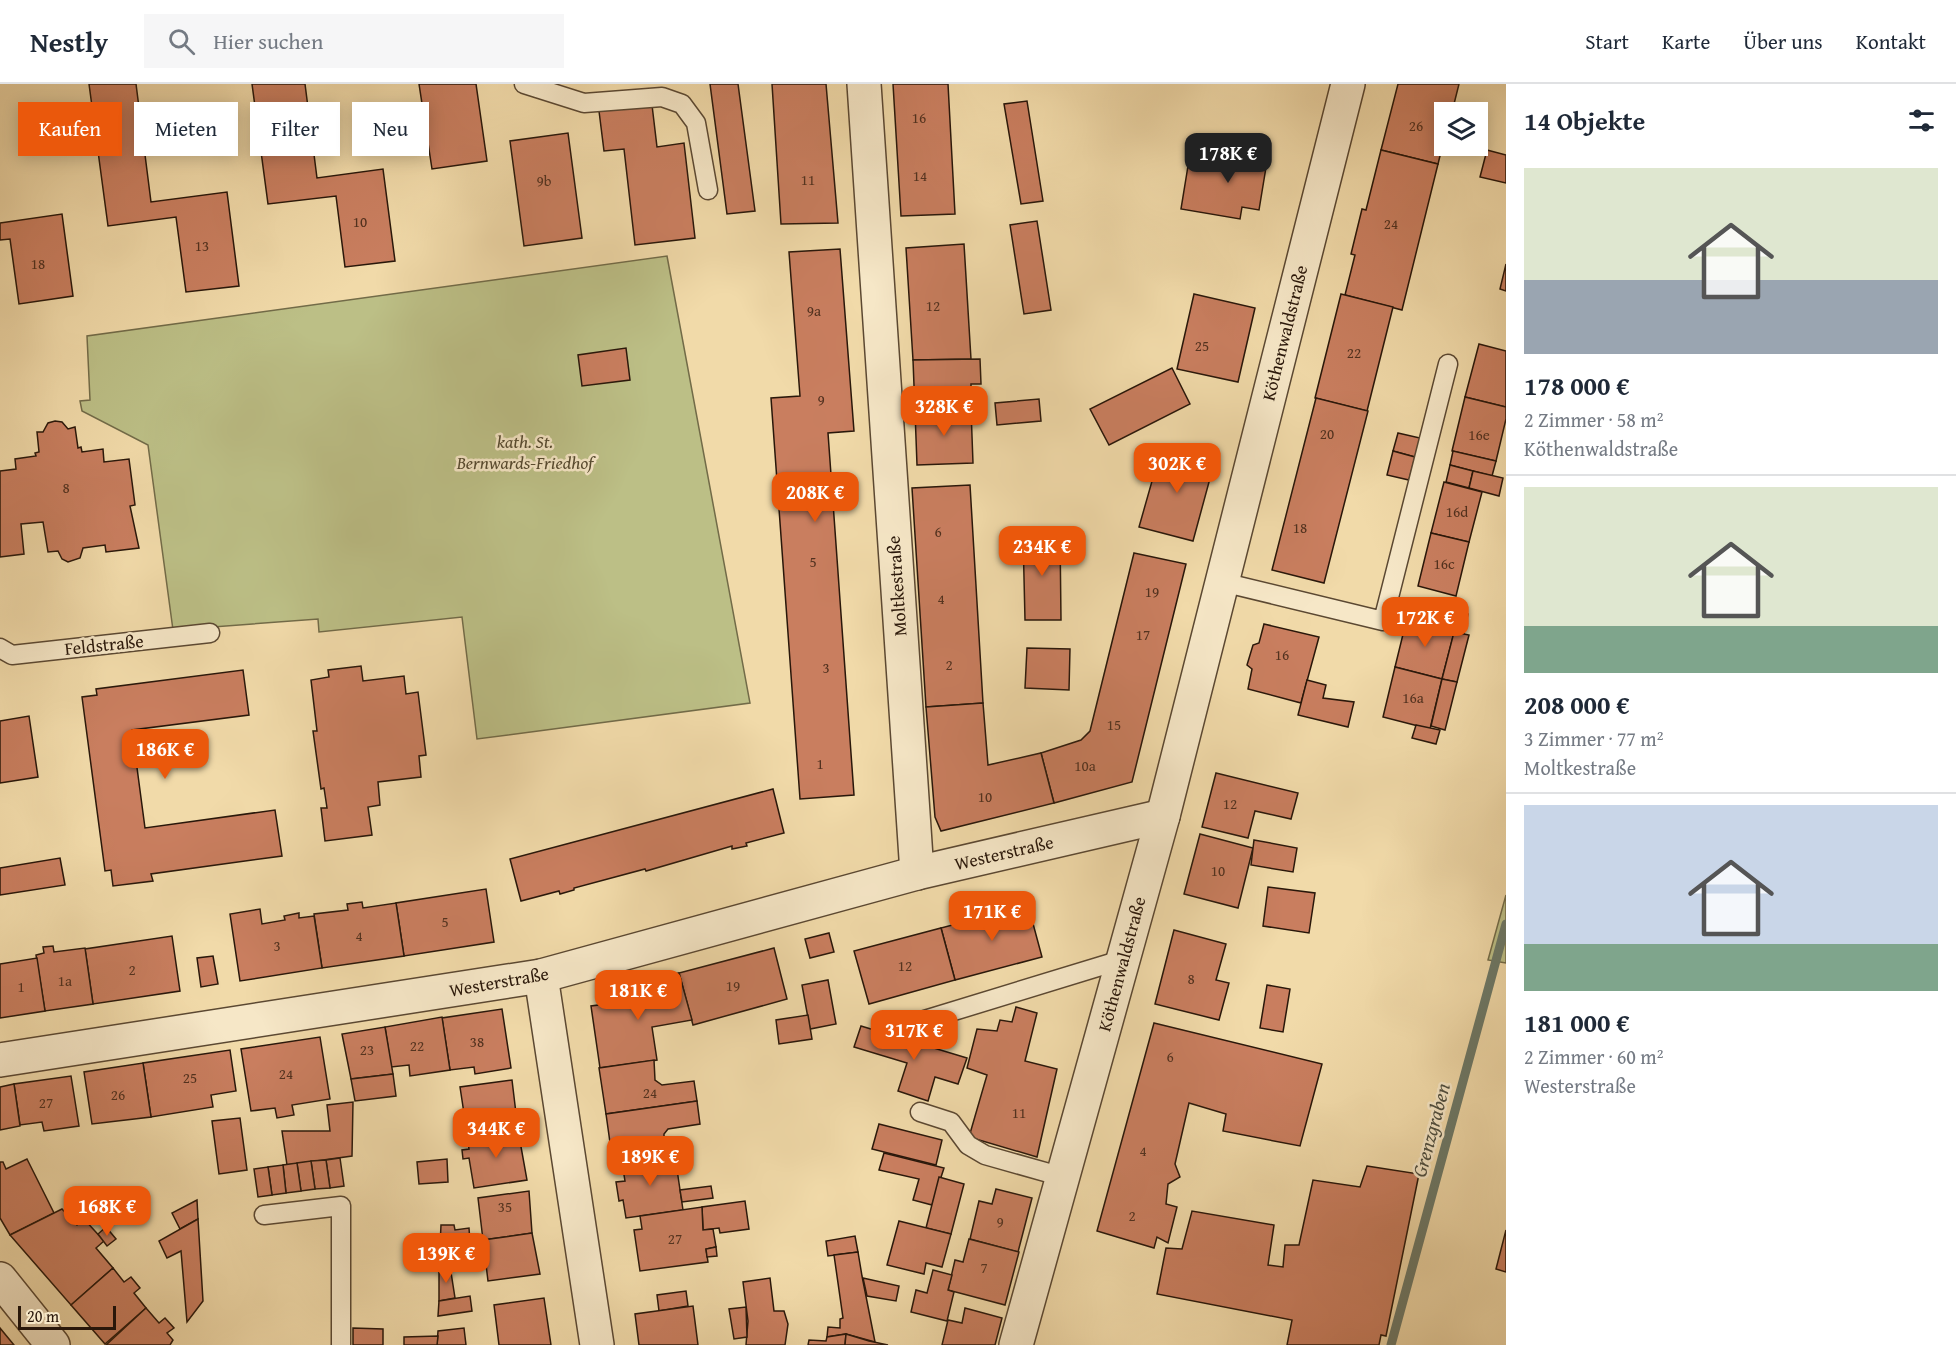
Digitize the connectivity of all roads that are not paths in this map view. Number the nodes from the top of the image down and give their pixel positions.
1 (524, 84) edge
2 (864, 84) edge
3 (1348, 84) edge
4 (708, 190) dead end
5 (1448, 364) dead end
6 (1222, 582) junction
7 (210, 633) dead end
8 (0, 648) edge
9 (1163, 816) junction
10 (917, 873) junction
11 (1124, 959) junction
12 (542, 976) junction
13 (921, 1021) dead end
14 (0, 1060) edge
15 (920, 1112) dead end
16 (1063, 1177) junction
17 (264, 1215) dead end
18 (0, 1279) edge
19 (53, 1345) edge
20 (341, 1345) edge
21 (597, 1345) edge
22 (1016, 1345) edge

1 - 4 lane
2 - 10 street, Moltkestraße
3 - 6 street, Köthenwaldstraße
5 - 6 lane
6 - 9 street, Köthenwaldstraße
7 - 8 lane, Feldstraße
9 - 10 street, Westerstraße
9 - 11 street, Köthenwaldstraße
10 - 12 street, Westerstraße
11 - 13 lane
11 - 16 street, Köthenwaldstraße
12 - 14 street, Westerstraße
12 - 21 street
15 - 16 lane
16 - 22 street, Köthenwaldstraße
17 - 20 lane
18 - 19 street

